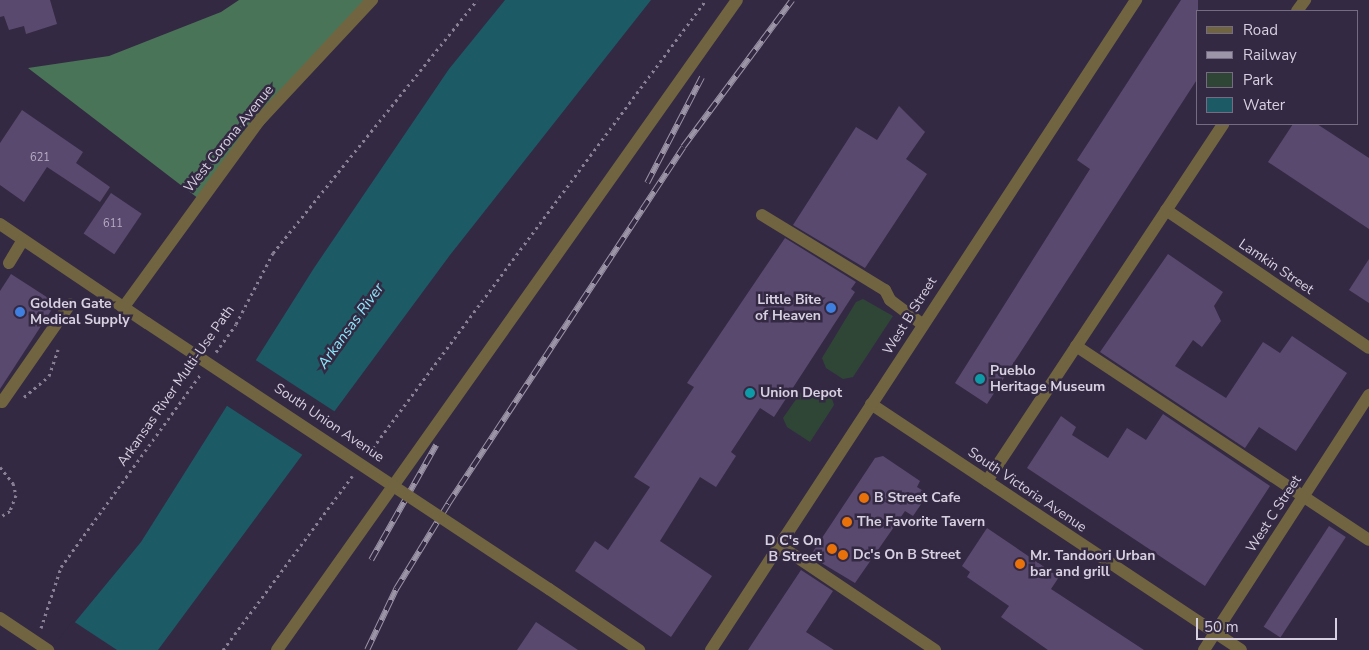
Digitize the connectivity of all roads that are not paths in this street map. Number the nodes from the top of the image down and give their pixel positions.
1 (372, 0) edge
2 (737, 0) edge
3 (1136, 0) edge
4 (1222, 125) edge
5 (1166, 210) junction
6 (762, 215) dead end
7 (0, 224) edge
8 (24, 240) junction
9 (8, 263) dead end
10 (70, 304) dead end
11 (123, 308) junction
12 (922, 324) junction
13 (1076, 346) junction
14 (1369, 348) edge
15 (1369, 394) edge
16 (2, 402) dead end
17 (872, 404) junction
18 (987, 481) junction
19 (1304, 496) junction
20 (1369, 540) edge
21 (779, 544) junction
22 (0, 618) edge
23 (1215, 633) junction
24 (48, 650) edge
25 (278, 650) edge
26 (639, 650) edge
27 (711, 650) edge
28 (935, 650) edge
29 (1204, 650) edge
30 (1241, 650) edge

1 - 11 street, West Corona Avenue
2 - 25 street
3 - 12 street, West B Street
4 - 5 street
5 - 13 street
5 - 14 street, Lamkin Street
6 - 12 street
7 - 8 street, South Union Avenue
8 - 9 street
8 - 11 street, South Union Avenue
10 - 16 street
11 - 26 street, South Union Avenue, bridge
12 - 17 street, West B Street
13 - 18 street
13 - 19 street
15 - 19 street, West C Street
17 - 18 street, South Victoria Avenue
17 - 21 street, West B Street
18 - 23 street, South Victoria Avenue
19 - 20 street
19 - 23 street, West C Street
21 - 27 street, West B Street
21 - 28 street
22 - 24 street, bridge
23 - 29 street, West C Street
23 - 30 street, South Victoria Avenue

